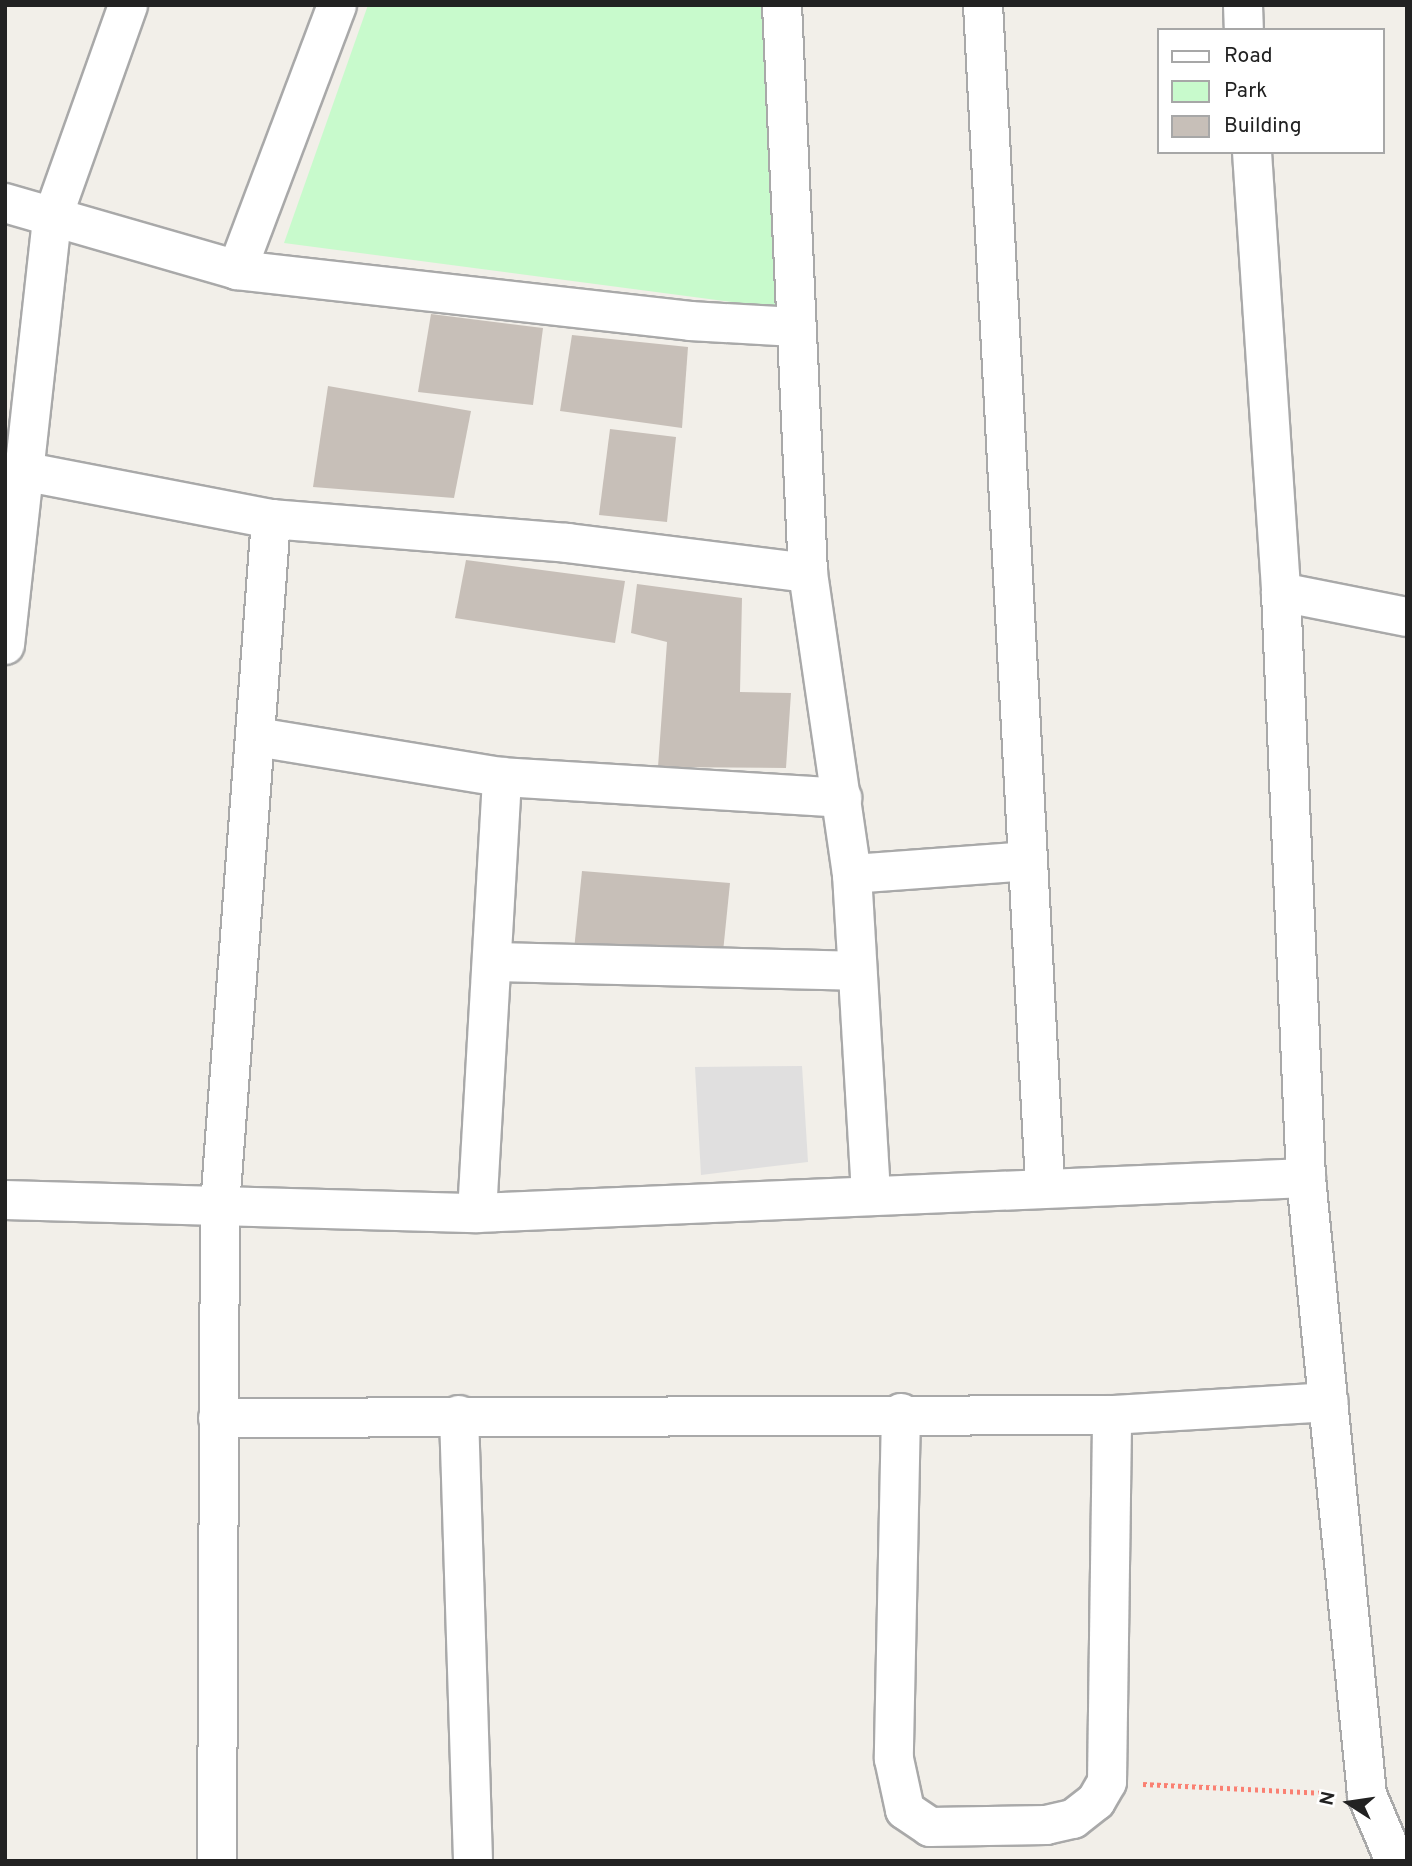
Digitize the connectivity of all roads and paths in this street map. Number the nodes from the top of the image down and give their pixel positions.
1 (128, 5) edge
2 (337, 5) edge
3 (782, 5) edge
4 (984, 5) edge
5 (1242, 5) edge
6 (1244, 28) edge
7 (1252, 154) edge
8 (5, 203) edge
9 (52, 219) junction
10 (237, 270) junction
11 (795, 327) junction
12 (22, 471) junction
13 (271, 519) junction
14 (808, 573) junction
15 (1281, 592) junction
16 (1407, 617) edge
17 (5, 645) edge
18 (257, 737) junction
19 (502, 777) junction
20 (842, 798) junction
21 (1028, 862) junction
22 (852, 874) junction
23 (494, 962) junction
24 (855, 971) junction
25 (1306, 1178) junction
26 (1045, 1186) junction
27 (871, 1194) junction
28 (5, 1200) edge
29 (220, 1206) junction
30 (477, 1213) junction
31 (1329, 1402) junction
32 (901, 1413) junction
33 (459, 1415) junction
34 (1112, 1415) junction
35 (218, 1418) junction
36 (1107, 1782) junction
37 (1367, 1795) junction
38 (217, 1861) edge
39 (473, 1861) edge
40 (1395, 1861) edge

1 - 9 street
2 - 10 street
3 - 11 street
4 - 21 street
5 - 6 street
7 - 15 street
8 - 9 street
9 - 10 street
9 - 12 street
10 - 11 street
11 - 14 street
12 - 13 street
12 - 17 street
13 - 14 street
13 - 18 street
14 - 20 street
15 - 16 street
15 - 25 street
18 - 19 street
18 - 29 street
19 - 20 street
19 - 23 street
20 - 22 street
21 - 22 street
21 - 26 street
22 - 24 street
23 - 24 street
23 - 30 street
24 - 27 street
25 - 26 street
25 - 31 street
26 - 27 street
27 - 30 street
28 - 29 street
29 - 30 street
29 - 35 street
31 - 34 street
31 - 37 street
32 - 33 street
32 - 34 street
32 - 36 street
33 - 35 street
33 - 39 street
34 - 36 street
35 - 38 street
36 - 37 path
37 - 40 street

